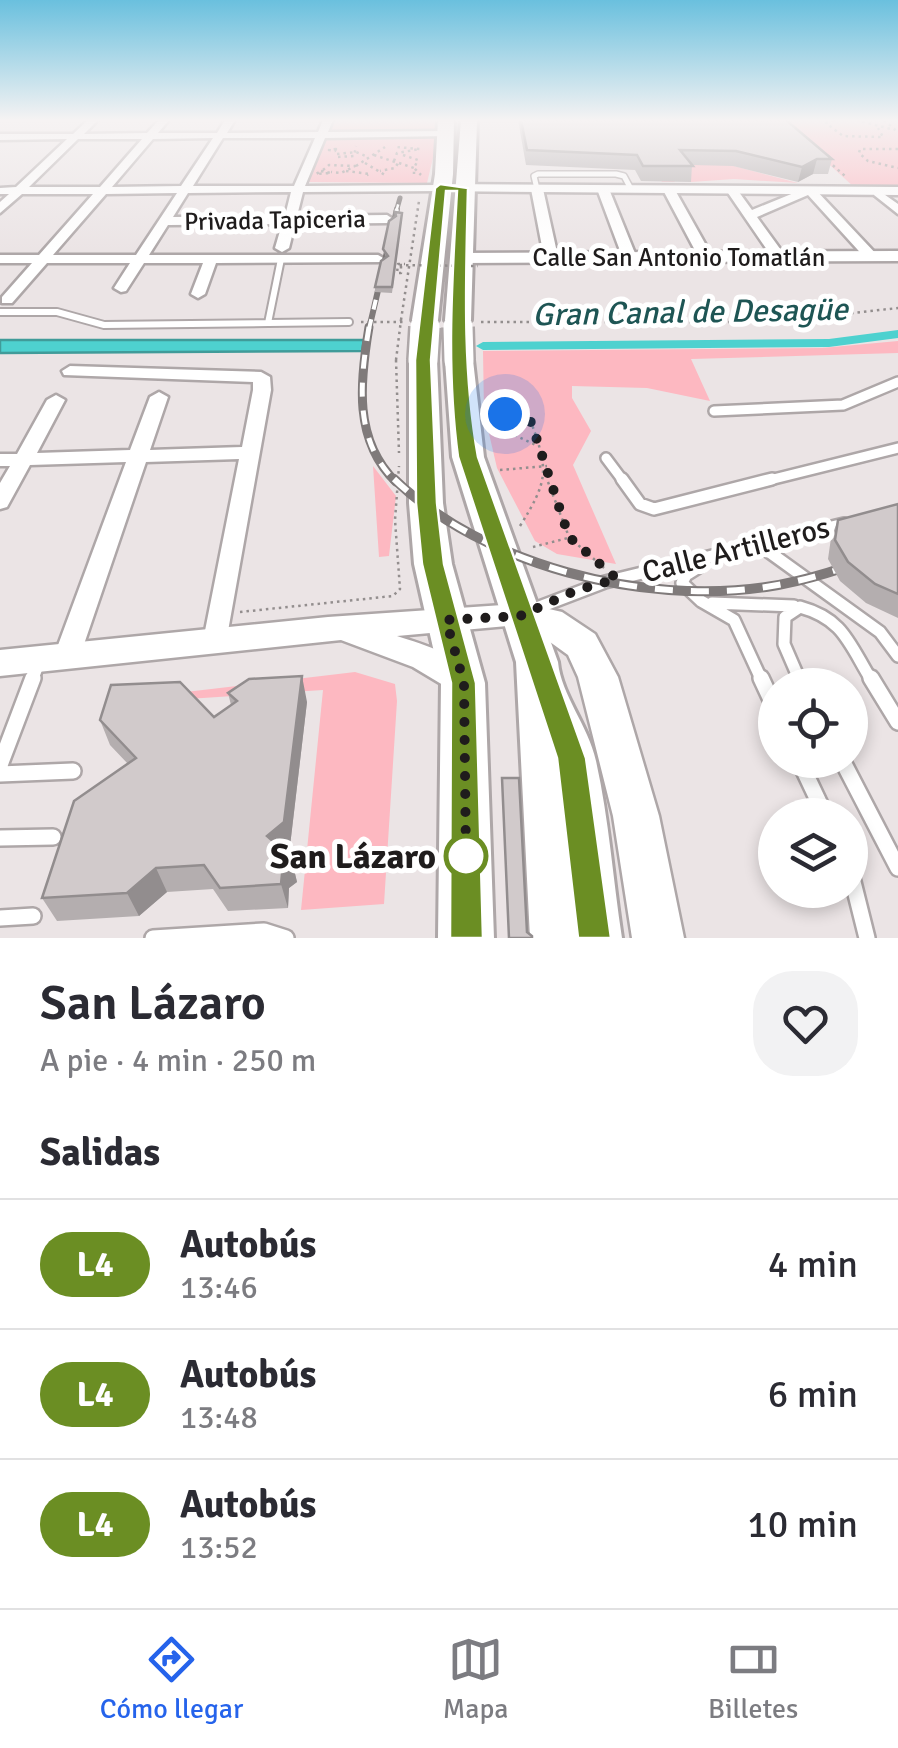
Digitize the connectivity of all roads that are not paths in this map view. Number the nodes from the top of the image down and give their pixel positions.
1 (48, 164) edge
2 (126, 164) edge
3 (201, 164) edge
4 (311, 164) edge
5 (437, 164) edge
6 (459, 164) edge
7 (628, 184) junction
8 (303, 185) junction
9 (536, 185) junction
10 (432, 186) junction
11 (103, 190) junction
12 (184, 190) junction
13 (603, 190) junction
14 (670, 190) junction
15 (732, 190) junction
16 (810, 190) junction
17 (865, 190) junction
18 (0, 191) edge
19 (20, 191) junction
20 (898, 193) edge
21 (0, 210) edge
22 (898, 210) edge
23 (750, 215) junction
24 (387, 219) edge
25 (289, 220) junction
26 (164, 222) junction
27 (282, 254) junction
28 (628, 256) junction
29 (705, 256) junction
30 (898, 256) edge
31 (551, 257) junction
32 (779, 257) junction
33 (872, 257) junction
34 (42, 258) junction
35 (139, 258) junction
36 (0, 259) edge
37 (211, 259) junction
38 (383, 262) edge
39 (469, 262) junction
40 (121, 288) dead end
41 (198, 294) dead end
42 (4, 306) edge
43 (350, 322) road end
44 (268, 323) junction
45 (70, 371) dead end
46 (898, 382) edge
47 (159, 397) dead end
48 (56, 400) dead end
49 (714, 412) dead end
50 (898, 448) edge
51 (250, 454) junction
52 (135, 458) junction
53 (606, 458) dead end
54 (0, 460) edge
55 (22, 460) junction
56 (0, 502) edge
57 (858, 519) edge
58 (765, 549) junction
59 (726, 557) junction
60 (701, 601) junction
61 (800, 606) junction
62 (520, 616) junction
63 (446, 620) junction
64 (218, 627) junction
65 (328, 629) junction
66 (898, 656) edge
67 (54, 658) junction
68 (537, 662) junction
69 (0, 663) edge
70 (793, 668) edge
71 (758, 672) edge
72 (464, 683) junction
73 (898, 722) edge
74 (0, 765) edge
75 (73, 771) dead end
76 (0, 774) edge
77 (851, 778) edge
78 (53, 837) dead end
79 (0, 838) edge
80 (898, 868) edge
81 (860, 908) edge
82 (34, 916) dead end
83 (0, 918) edge
84 (154, 938) edge
85 (286, 938) edge
86 (466, 938) edge
87 (558, 938) edge
88 (594, 938) edge
89 (658, 938) edge
90 (867, 938) edge

1 - 19 street
2 - 11 street
3 - 12 street
4 - 8 street
5 - 10 main road
6 - 10 main road
7 - 9 lane
7 - 13 street
7 - 14 street
8 - 10 street
8 - 12 street
8 - 25 street
9 - 10 street
9 - 13 street
9 - 31 street
10 - 39 main road
10 - 63 main road, bridge
11 - 12 street
11 - 19 street
11 - 34 street
12 - 26 street
13 - 28 street
14 - 15 street
14 - 29 street
15 - 16 street
15 - 23 street
16 - 17 street
16 - 23 street
16 - 33 street
17 - 20 street
17 - 22 street
18 - 19 street
19 - 21 street
23 - 32 street
24 - 25 street, Privada Tapiceria
25 - 26 street, Privada Tapiceria
25 - 27 street
26 - 35 street
27 - 37 street
27 - 38 street
27 - 44 lane
28 - 29 street, Calle San Antonio Tomatlán
28 - 31 street, Calle San Antonio Tomatlán
29 - 32 street, Calle San Antonio Tomatlán
30 - 33 street, Calle San Antonio Tomatlán
31 - 39 street, Calle San Antonio Tomatlán
32 - 33 street, Calle San Antonio Tomatlán
34 - 35 street
34 - 36 street
34 - 42 street
35 - 37 street
35 - 40 street
37 - 41 street
39 - 62 main road, bridge
42 - 44 lane
43 - 44 lane
45 - 51 street
46 - 49 lane
47 - 52 street
48 - 55 street
50 - 53 lane
51 - 52 street
51 - 64 street
52 - 55 street
52 - 67 street
54 - 55 street
55 - 56 street
57 - 58 lane, Calle Artilleros
58 - 59 lane, Calle Artilleros
58 - 66 lane
59 - 60 lane
59 - 62 lane, Calle Artilleros
60 - 61 lane
60 - 71 lane
61 - 70 lane
61 - 73 lane
62 - 63 street
62 - 68 main road
62 - 89 main road
63 - 65 street
63 - 72 main road
64 - 65 street
64 - 67 street
65 - 72 street
67 - 69 street
67 - 74 lane
68 - 87 main road
68 - 88 main road
72 - 86 main road
75 - 76 lane
77 - 80 lane
78 - 79 lane
81 - 90 lane
82 - 83 lane
84 - 85 lane

